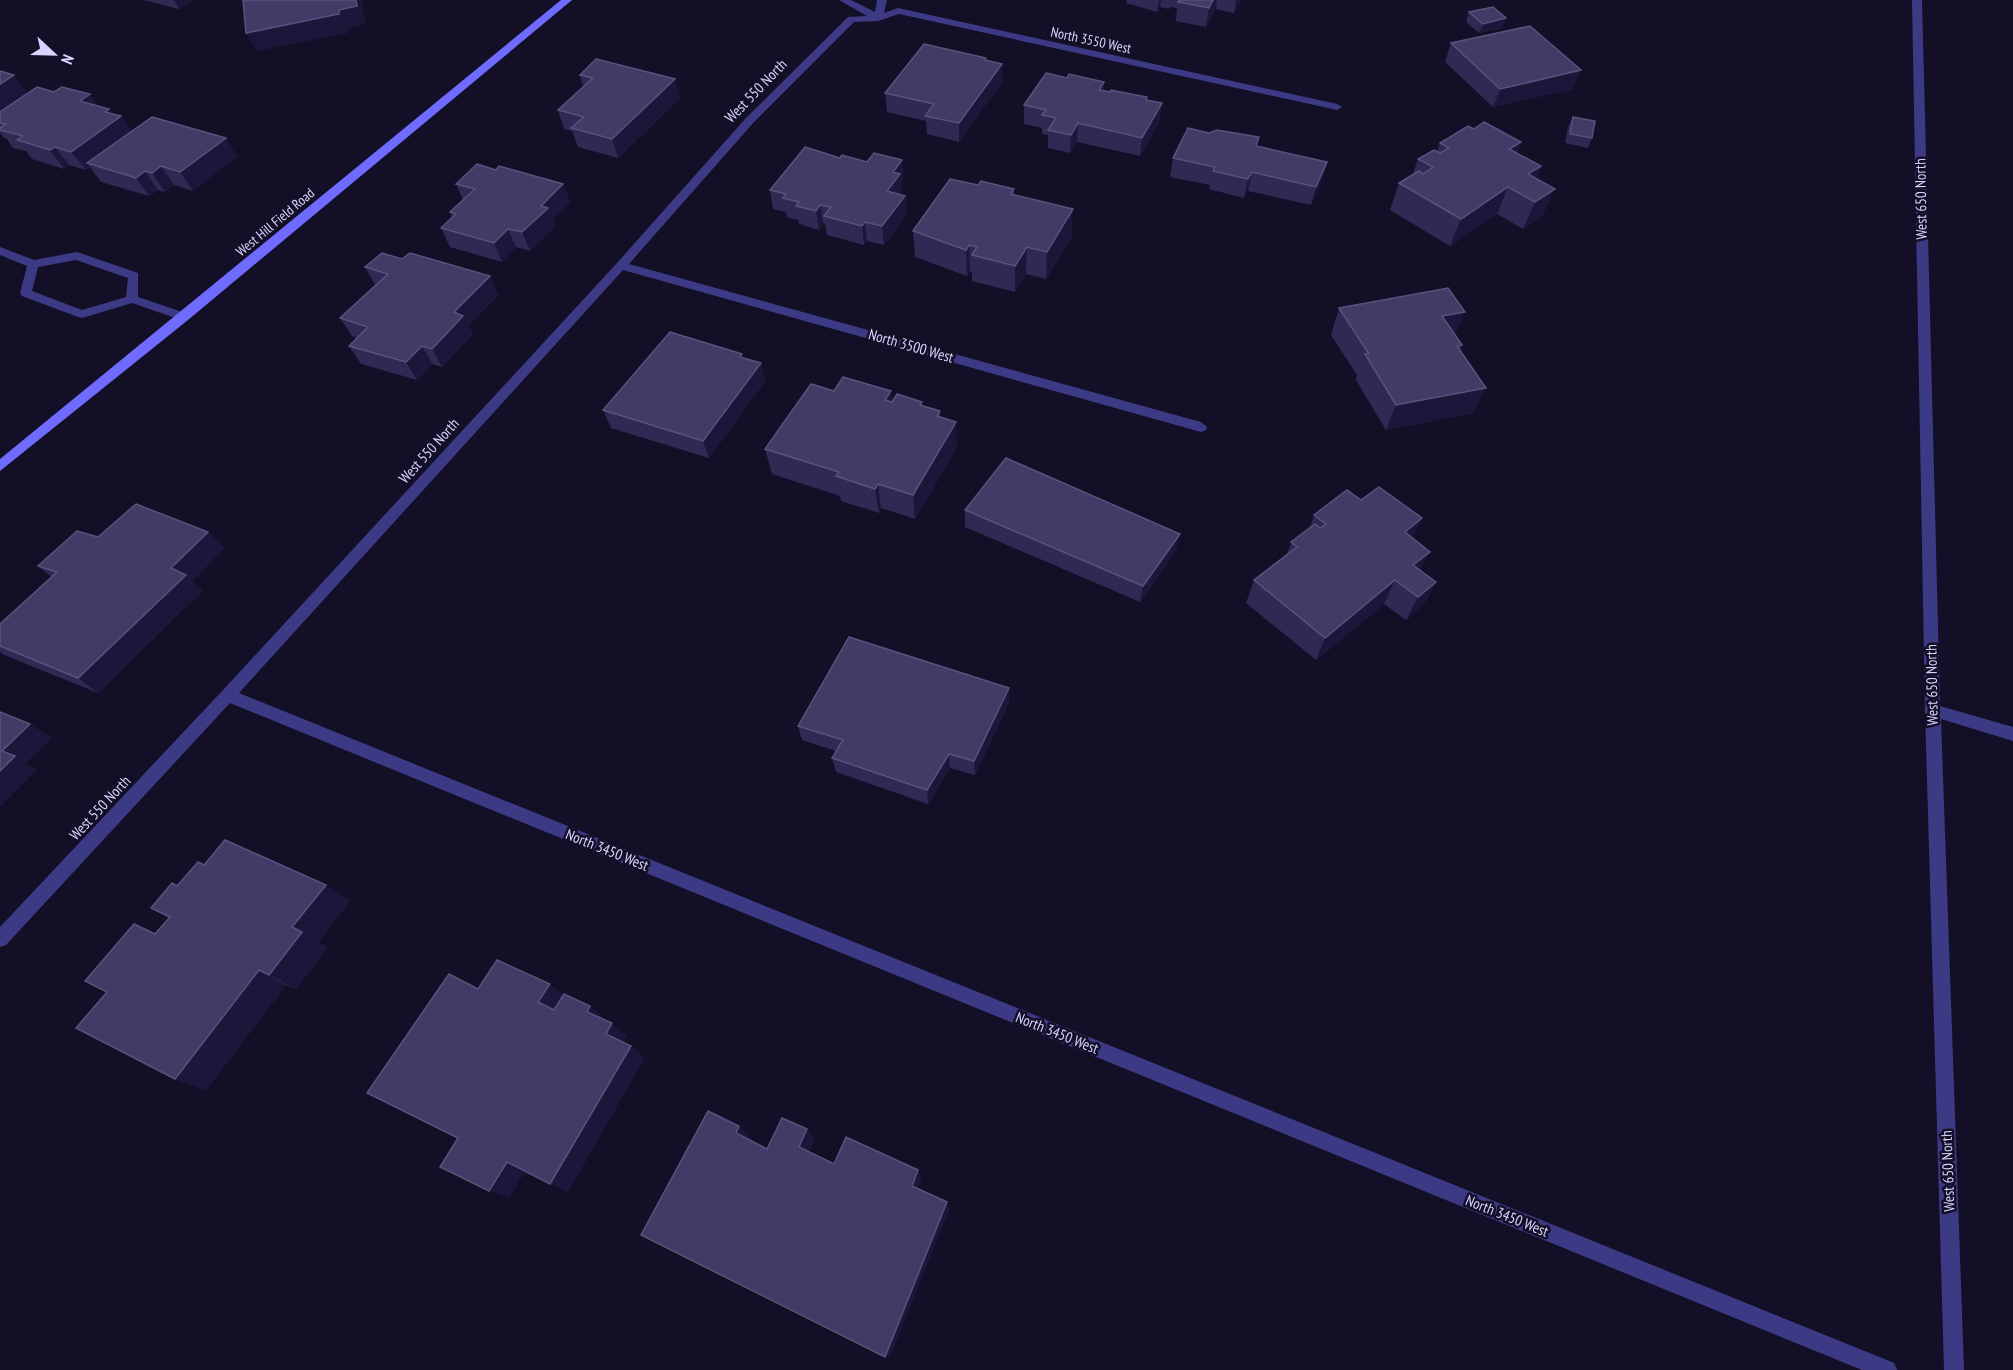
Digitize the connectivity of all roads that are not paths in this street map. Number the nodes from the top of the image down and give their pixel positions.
1 (567, 0) edge
2 (844, 0) edge
3 (882, 0) edge
4 (1917, 0) edge
5 (879, 18) junction
6 (1337, 107) dead end
7 (0, 251) edge
8 (33, 264) junction
9 (621, 266) junction
10 (132, 299) junction
11 (184, 317) junction
12 (1201, 427) dead end
13 (0, 466) edge
14 (228, 695) junction
15 (1933, 710) junction
16 (2013, 734) edge
17 (0, 939) edge
18 (1887, 1370) edge
19 (1954, 1370) edge

1 - 11 street, West Hill Field Road
2 - 5 street
3 - 5 street
4 - 15 street, West 650 North
5 - 6 street, North 3550 West
5 - 9 street, West 550 North
7 - 8 street
8 - 10 street
8 - 10 street
9 - 12 street, North 3500 West
9 - 14 street, West 550 North
10 - 11 street
11 - 13 street, West Hill Field Road
14 - 17 street, West 550 North
14 - 18 street, North 3450 West
15 - 16 street
15 - 19 street, West 650 North

